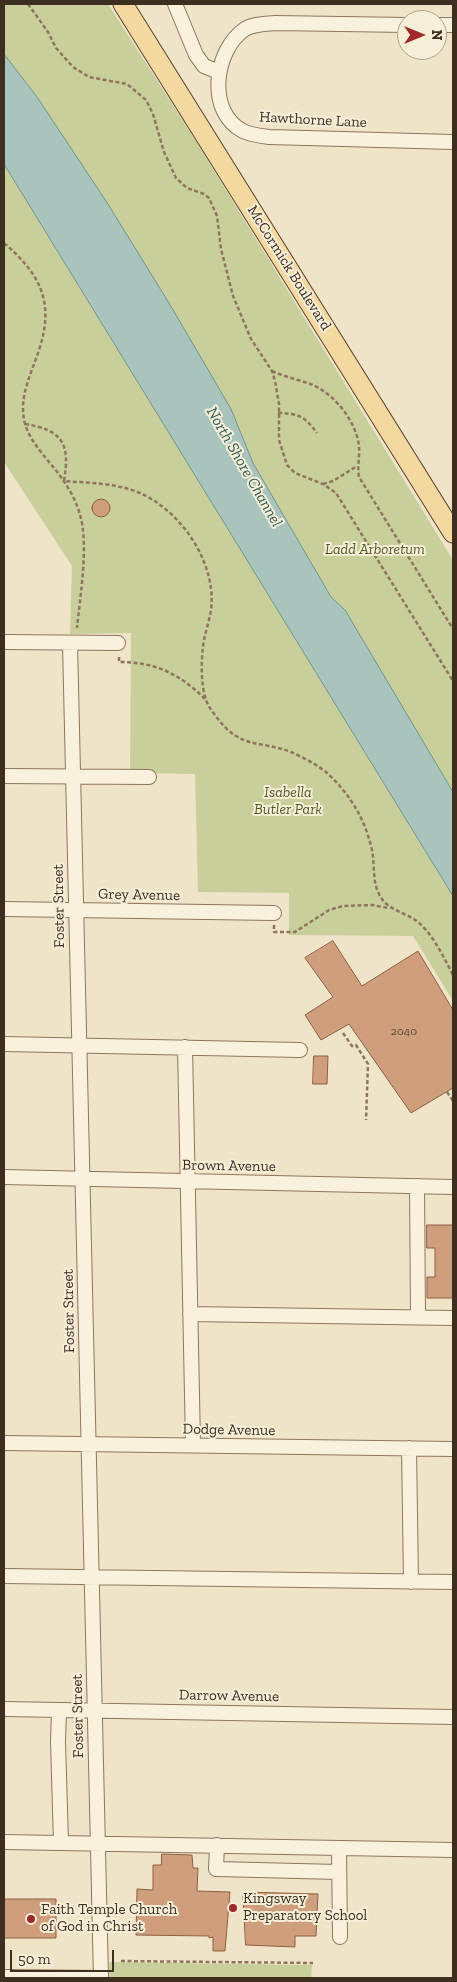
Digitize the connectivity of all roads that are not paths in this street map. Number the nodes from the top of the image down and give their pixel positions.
1 (123, 4) edge
2 (175, 4) edge
3 (397, 25) edge
4 (219, 72) junction
5 (453, 142) edge
6 (453, 533) edge
7 (4, 642) edge
8 (70, 643) junction
9 (118, 643) road end
10 (4, 776) edge
11 (72, 776) junction
12 (149, 777) dead end
13 (4, 909) edge
14 (75, 910) junction
15 (274, 913) road end
16 (4, 1044) edge
17 (79, 1045) junction
18 (185, 1047) junction
19 (300, 1050) dead end
20 (4, 1177) edge
21 (83, 1179) junction
22 (188, 1181) junction
23 (417, 1186) junction
24 (453, 1187) edge
25 (190, 1314) junction
26 (418, 1317) junction
27 (453, 1318) edge
28 (4, 1443) edge
29 (89, 1444) junction
30 (193, 1445) junction
31 (409, 1448) junction
32 (453, 1449) edge
33 (4, 1576) edge
34 (91, 1577) junction
35 (411, 1582) junction
36 (453, 1582) edge
37 (4, 1709) edge
38 (59, 1710) junction
39 (94, 1710) junction
40 (453, 1717) edge
41 (4, 1842) edge
42 (61, 1843) junction
43 (98, 1844) junction
44 (217, 1846) junction
45 (339, 1848) junction
46 (453, 1850) edge
47 (340, 1872) junction
48 (340, 1937) dead end
49 (4, 1977) edge
50 (101, 1978) edge

1 - 6 main road, McCormick Boulevard
2 - 4 street
3 - 4 street, Hawthorne Lane
4 - 5 street, Hawthorne Lane
7 - 8 street
8 - 9 street
8 - 11 street, Foster Street
10 - 11 street
11 - 12 street
11 - 14 street, Foster Street
13 - 14 street, Grey Avenue
14 - 15 street, Grey Avenue
14 - 17 street, Foster Street
16 - 17 street
17 - 18 street
17 - 21 street, Foster Street
18 - 19 street
18 - 22 street
20 - 21 street, Brown Avenue
21 - 22 street, Brown Avenue
21 - 29 street, Foster Street
22 - 23 street, Brown Avenue
22 - 25 street
23 - 24 street, Brown Avenue
23 - 26 street
25 - 26 street
25 - 30 street
26 - 27 street
28 - 29 street, Dodge Avenue
29 - 30 street, Dodge Avenue
29 - 34 street, Foster Street
30 - 31 street, Dodge Avenue
31 - 32 street, Dodge Avenue
31 - 35 street
33 - 34 street
34 - 35 street
34 - 39 street, Foster Street
35 - 36 street
37 - 38 street, Darrow Avenue
38 - 39 street, Darrow Avenue
38 - 42 street
39 - 40 street, Darrow Avenue
39 - 43 street, Foster Street
41 - 42 street
42 - 43 street
43 - 44 street
43 - 50 street, Foster Street
44 - 45 street
44 - 47 street
45 - 46 street
45 - 47 street
47 - 48 street
49 - 50 street

